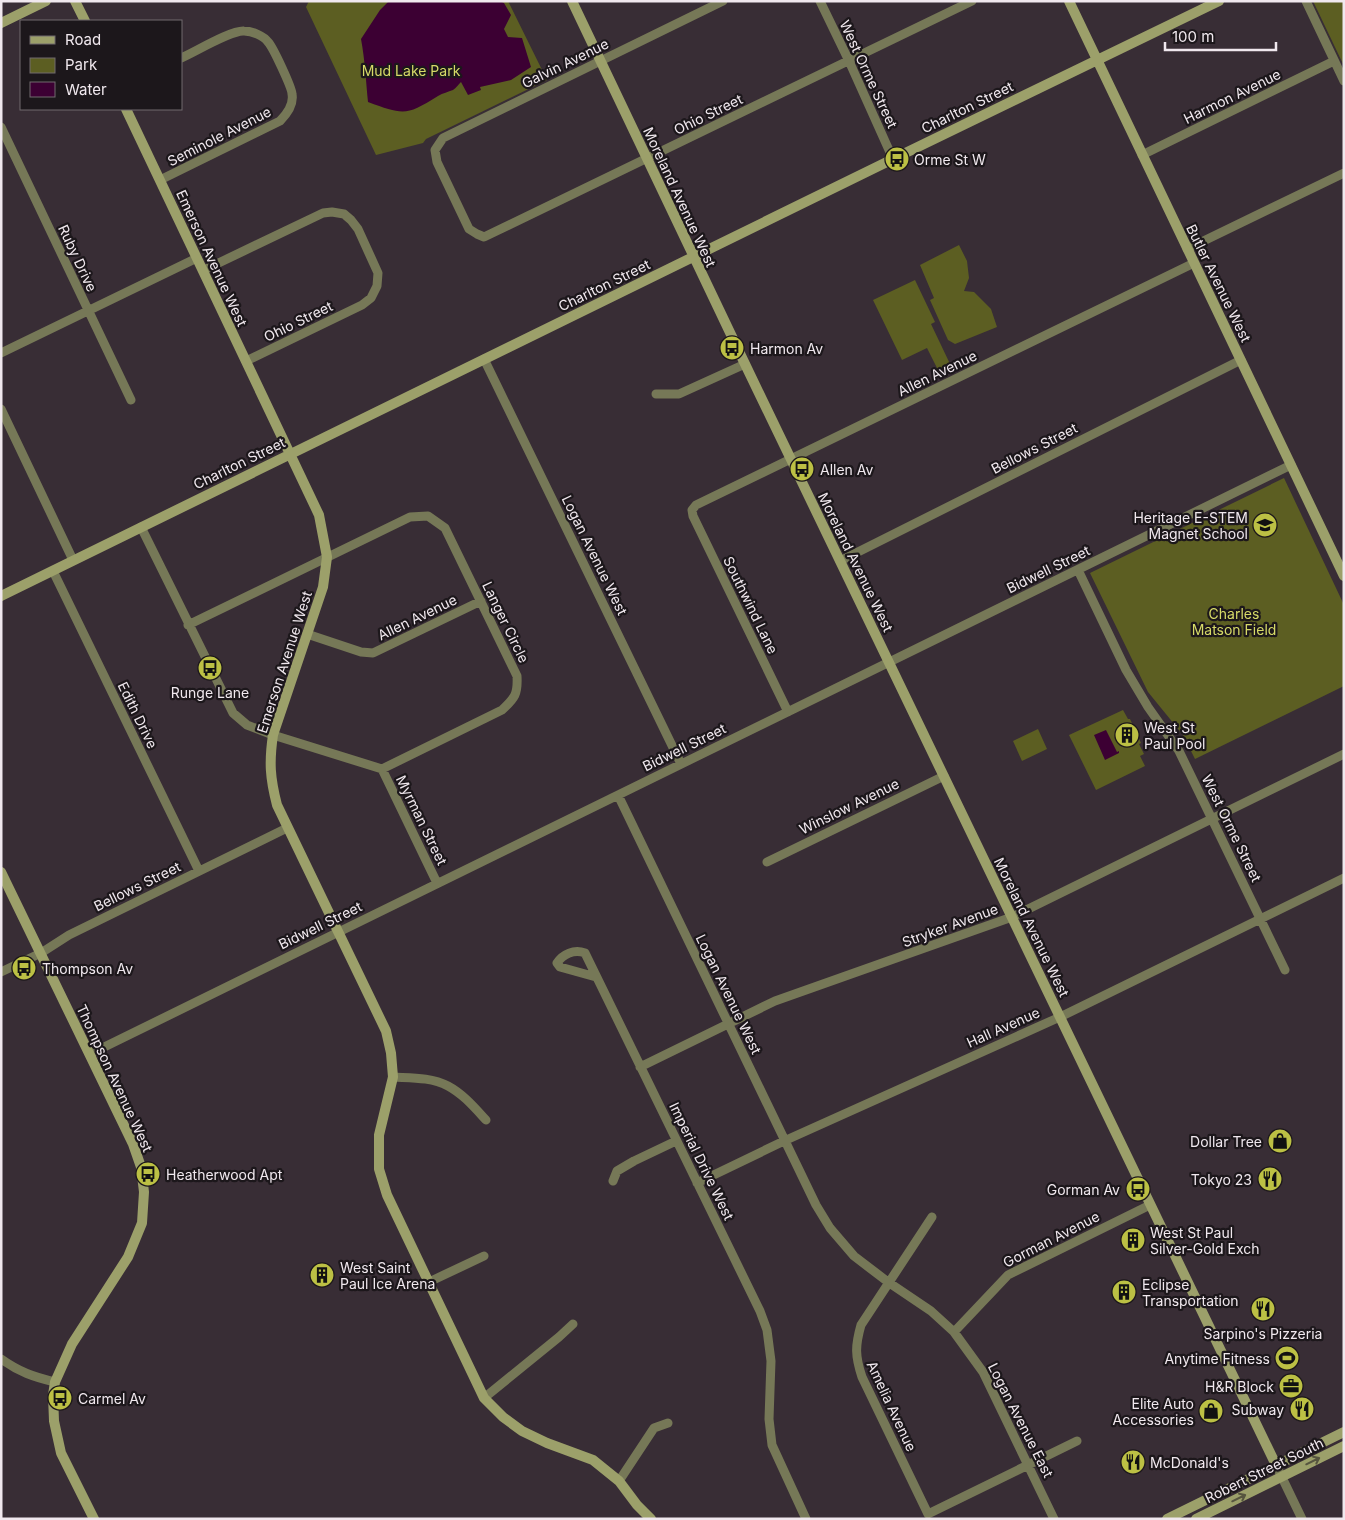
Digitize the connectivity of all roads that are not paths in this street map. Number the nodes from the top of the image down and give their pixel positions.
1 (46, 1) edge
2 (75, 1) edge
3 (572, 1) edge
4 (723, 1) edge
5 (820, 1) edge
6 (972, 1) edge
7 (1069, 1) edge
8 (1219, 1) edge
9 (1306, 1) edge
10 (84, 20) edge
11 (1, 23) edge
12 (182, 58) edge
13 (1097, 60) junction
14 (600, 61) junction
15 (849, 61) junction
16 (1334, 61) junction
17 (1344, 81) edge
18 (126, 110) edge
19 (1, 127) edge
20 (1142, 155) junction
21 (647, 159) junction
22 (893, 159) junction
23 (437, 162) joint
24 (1344, 173) edge
25 (160, 180) junction
26 (1187, 249) junction
27 (694, 257) junction
28 (197, 258) junction
29 (1194, 264) junction
30 (204, 270) junction
31 (89, 311) junction
32 (1, 353) edge
33 (484, 359) junction
34 (1241, 360) junction
35 (246, 361) junction
36 (745, 364) junction
37 (656, 394) dead end
38 (131, 400) dead end
39 (1, 409) edge
40 (290, 454) junction
41 (791, 460) junction
42 (1291, 465) junction
43 (692, 510) joint
44 (141, 527) junction
45 (327, 557) junction
46 (73, 560) junction
47 (840, 561) junction
48 (53, 570) junction
49 (1078, 570) junction
50 (1344, 576) edge
51 (1, 596) edge
52 (481, 601) junction
53 (188, 625) junction
54 (307, 634) junction
55 (889, 662) junction
56 (788, 712) junction
57 (273, 735) junction
58 (1344, 754) edge
59 (681, 764) junction
60 (382, 769) junction
61 (944, 776) junction
62 (618, 795) junction
63 (1212, 818) junction
64 (288, 828) junction
65 (767, 862) dead end
66 (199, 871) junction
67 (1, 872) edge
68 (1344, 878) edge
69 (437, 883) junction
70 (1012, 917) junction
71 (1261, 919) junction
72 (338, 931) junction
73 (41, 953) junction
74 (1285, 970) dead end
75 (1, 972) edge
76 (596, 977) dead end
77 (1060, 1017) junction
78 (728, 1024) junction
79 (90, 1054) junction
80 (640, 1067) junction
81 (393, 1077) junction
82 (486, 1120) dead end
83 (676, 1140) junction
84 (784, 1141) junction
85 (613, 1182) dead end
86 (697, 1184) junction
87 (1150, 1204) junction
88 (932, 1217) dead end
89 (484, 1256) dead end
90 (429, 1282) junction
91 (888, 1282) junction
92 (573, 1324) dead end
93 (954, 1332) junction
94 (1, 1359) edge
95 (55, 1382) junction
96 (484, 1398) junction
97 (668, 1423) dead end
98 (1344, 1432) edge
99 (1077, 1441) dead end
100 (1344, 1446) edge
101 (1028, 1465) junction
102 (1276, 1465) junction
103 (1282, 1477) junction
104 (619, 1481) junction
105 (94, 1519) edge
106 (651, 1519) edge
107 (806, 1519) edge
108 (1054, 1519) edge
109 (1167, 1519) edge
110 (1196, 1519) edge
111 (1302, 1519) edge

1 - 11 street
2 - 10 street
3 - 14 street, Moreland Avenue West
4 - 14 street, Galvin Avenue
5 - 15 street, West Orme Street
6 - 15 street, Ohio Street
7 - 13 street, Butler Avenue West
8 - 13 street, Charlton Street
9 - 16 street
12 - 25 street, Seminole Avenue
13 - 20 street, Butler Avenue West
13 - 22 street, Charlton Street
14 - 21 street, Moreland Avenue West
14 - 23 street, Galvin Avenue
15 - 21 street, Ohio Street
15 - 22 street, West Orme Street
16 - 17 street
16 - 20 street, Harmon Avenue
18 - 25 street, Emerson Avenue West
19 - 31 street, Ruby Drive
20 - 26 street, Butler Avenue West
21 - 23 street, Ohio Street
21 - 27 street, Moreland Avenue West
22 - 27 street, Charlton Street
24 - 26 street
25 - 28 street, Emerson Avenue West
26 - 29 street, Butler Avenue West
27 - 33 street, Charlton Street
27 - 36 street, Moreland Avenue West
28 - 30 street, Emerson Avenue West
28 - 31 street
29 - 34 street, Butler Avenue West
29 - 41 street, Allen Avenue
30 - 35 street, Emerson Avenue West
30 - 35 street, Ohio Street
31 - 32 street
31 - 38 street, Ruby Drive
33 - 40 street, Charlton Street
33 - 59 street, Logan Avenue West
34 - 42 street, Butler Avenue West
34 - 47 street, Bellows Street
35 - 40 street, Emerson Avenue West
36 - 37 street
36 - 41 street, Moreland Avenue West
39 - 46 street
40 - 44 street, Charlton Street
40 - 45 street, Emerson Avenue West
41 - 43 street, Allen Avenue
41 - 47 street, Moreland Avenue West
42 - 49 street, Bidwell Street
42 - 50 street, Butler Avenue West
43 - 56 street, Southwind Lane
44 - 46 street, Charlton Street
44 - 53 street
45 - 52 street, Langer Circle
45 - 53 street, Langer Circle
45 - 54 street, Emerson Avenue West
46 - 48 street, Charlton Street
47 - 55 street, Moreland Avenue West
48 - 51 street, Charlton Street
48 - 66 street, Edith Drive
49 - 55 street, Bidwell Street
49 - 63 street, West Orme Street
52 - 54 street, Allen Avenue
52 - 60 street, Langer Circle
53 - 57 street
54 - 57 street, Emerson Avenue West
55 - 56 street, Bidwell Street
55 - 61 street, Moreland Avenue West
56 - 59 street, Bidwell Street
57 - 60 street
57 - 64 street, Emerson Avenue West
58 - 63 street, Stryker Avenue
59 - 62 street, Bidwell Street
60 - 69 street, Myrman Street
61 - 65 street, Winslow Avenue
61 - 70 street, Moreland Avenue West
62 - 69 street, Bidwell Street
62 - 78 street, Logan Avenue West
63 - 70 street, Stryker Avenue
63 - 71 street, West Orme Street
64 - 66 street, Bellows Street
64 - 72 street, Emerson Avenue West
66 - 73 street, Bellows Street
67 - 73 street, Thompson Avenue West
68 - 71 street, Hall Avenue
69 - 72 street, Bidwell Street
70 - 77 street, Moreland Avenue West
70 - 78 street, Stryker Avenue
71 - 74 street, West Orme Street
71 - 77 street, Hall Avenue
72 - 79 street, Bidwell Street
72 - 81 street, Emerson Avenue West
73 - 75 street, Bellows Street
73 - 79 street, Thompson Avenue West
76 - 80 street, Imperial Drive West
77 - 84 street, Hall Avenue
77 - 87 street, Moreland Avenue West
78 - 80 street, Stryker Avenue
78 - 84 street, Logan Avenue West
79 - 95 street, Thompson Avenue West
80 - 83 street, Imperial Drive West
81 - 82 street
81 - 90 street, Emerson Avenue West
83 - 85 street
83 - 86 street, Imperial Drive West
84 - 86 street, Hall Avenue
84 - 91 street, Logan Avenue West
86 - 107 street, Imperial Drive West
87 - 93 street, Gorman Avenue
87 - 102 street, Moreland Avenue West
88 - 91 street, Amelia Avenue
89 - 90 street
90 - 96 street, Emerson Avenue West
91 - 93 street, Logan Avenue East
91 - 101 street, Amelia Avenue
92 - 96 street
93 - 101 street, Logan Avenue East
94 - 95 street
95 - 105 street, Thompson Avenue West
96 - 104 street, Emerson Avenue West
97 - 104 street
98 - 102 street, Robert Street South
99 - 101 street
103 -> 100 street, Robert Street South
101 - 108 street, Logan Avenue East
102 - 103 street
102 - 109 street, Robert Street South
110 -> 103 street, Robert Street South
103 - 111 street
104 - 106 street, Emerson Avenue West

